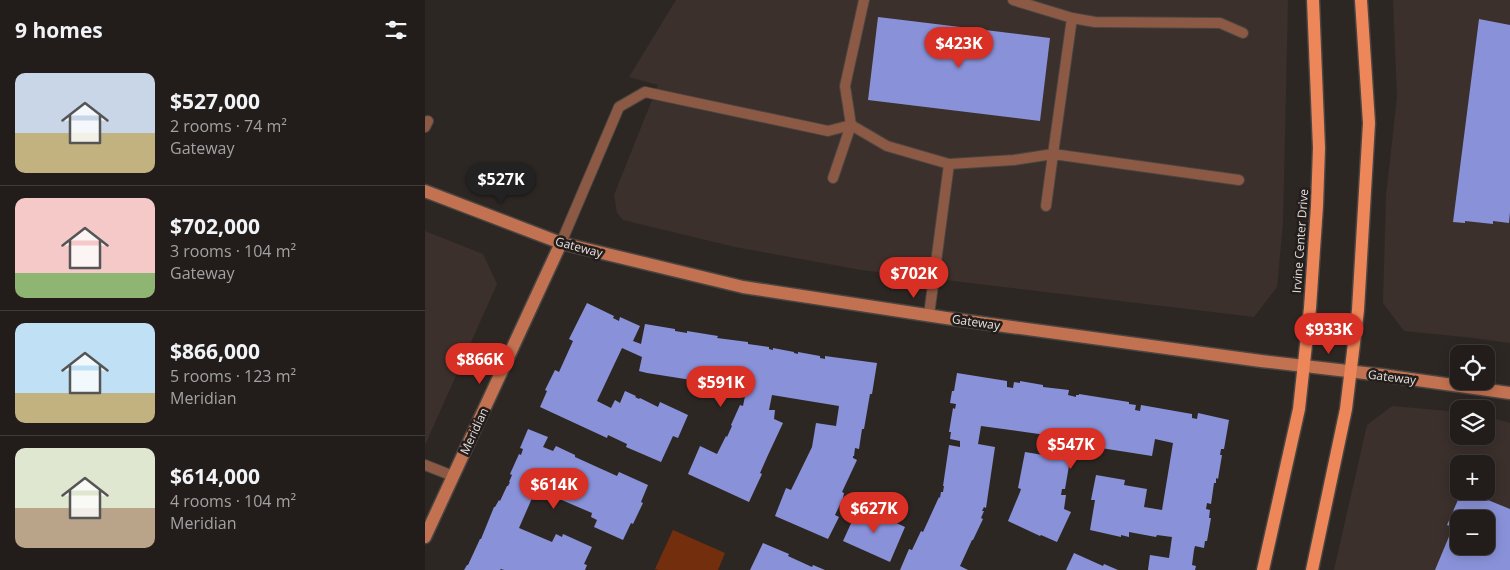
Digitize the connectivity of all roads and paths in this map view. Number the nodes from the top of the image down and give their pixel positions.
1 (864, 0) edge
2 (1013, 0) edge
3 (1313, 0) edge
4 (1361, 0) edge
5 (1073, 18) junction
6 (1243, 33) dead end
7 (851, 125) junction
8 (1053, 154) junction
9 (949, 164) junction
10 (833, 178) dead end
11 (1239, 180) dead end
12 (425, 191) edge
13 (1046, 206) dead end
14 (561, 244) junction
15 (929, 315) junction
16 (1305, 366) junction
17 (1351, 372) junction
18 (1510, 393) edge
19 (425, 465) edge
20 (453, 476) junction
21 (425, 537) edge
22 (1263, 570) edge
23 (1312, 570) edge

1 - 7 lane
2 - 5 lane
3 - 16 main road, Irvine Center Drive
4 - 17 main road
5 - 6 lane
5 - 8 lane
7 - 9 lane
7 - 10 lane
7 - 14 lane
8 - 9 lane
8 - 11 lane
8 - 13 lane
9 - 15 lane
12 - 14 street, Gateway
14 - 15 street, Gateway
14 - 20 street, Meridian
15 - 16 street, Gateway
16 - 17 street, Gateway
16 - 22 main road, Irvine Center Drive
17 - 18 street, Gateway
17 - 23 main road
19 - 20 lane
20 - 21 street, Meridian

